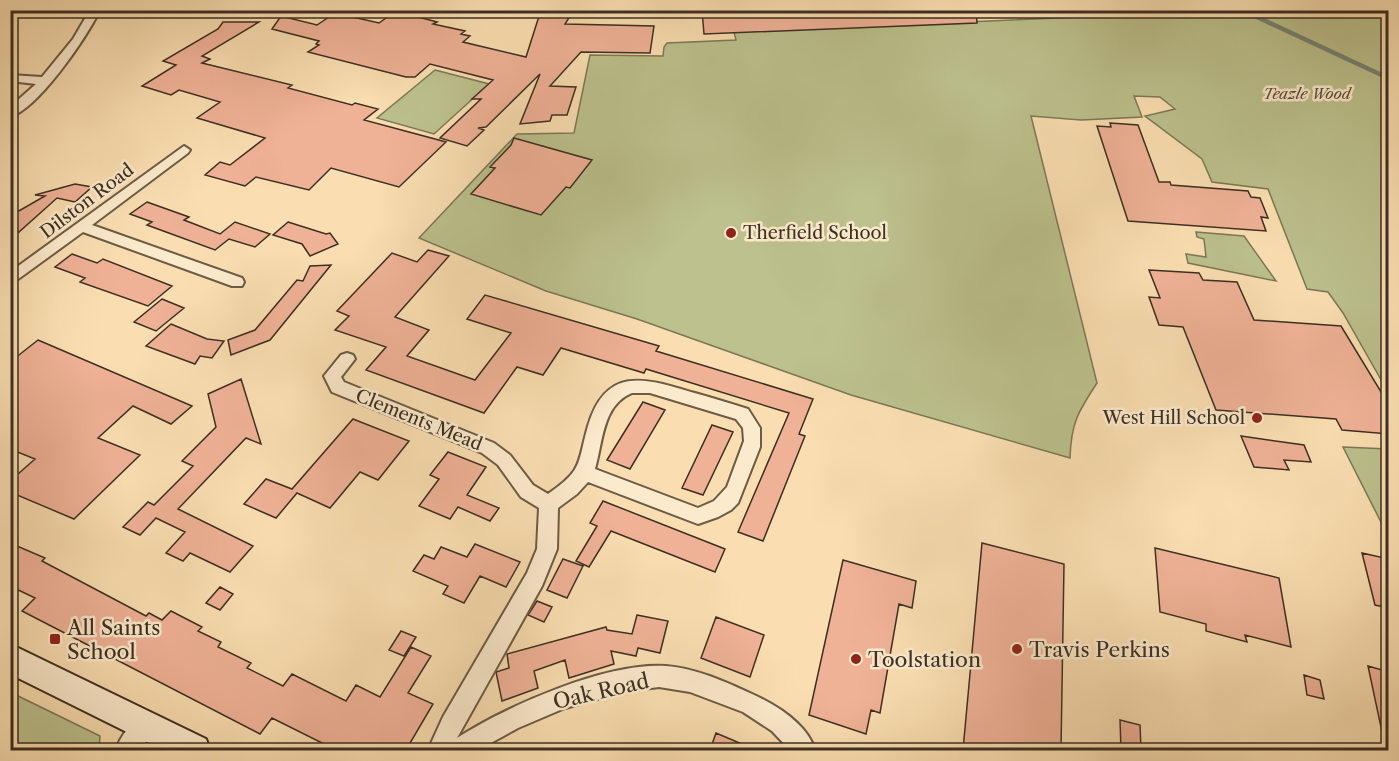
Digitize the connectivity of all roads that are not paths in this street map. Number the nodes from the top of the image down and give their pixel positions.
1 (95, 10) edge
2 (10, 78) edge
3 (46, 81) junction
4 (10, 114) edge
5 (184, 150) dead end
6 (83, 227) junction
7 (10, 280) edge
8 (237, 282) dead end
9 (347, 359) dead end
10 (585, 473) junction
11 (549, 504) junction
12 (10, 658) edge
13 (145, 726) junction
14 (127, 750) edge
15 (195, 750) edge
16 (439, 750) edge
17 (458, 750) edge
18 (804, 750) edge

1 - 3 street
2 - 3 street
3 - 4 street
5 - 6 street, Dilston Road
6 - 7 street, Dilston Road
6 - 8 street
9 - 11 street, Clements Mead
10 - 10 street
10 - 11 street
11 - 16 street
12 - 13 main road
13 - 14 street
13 - 15 main road
17 - 18 street, Oak Road

